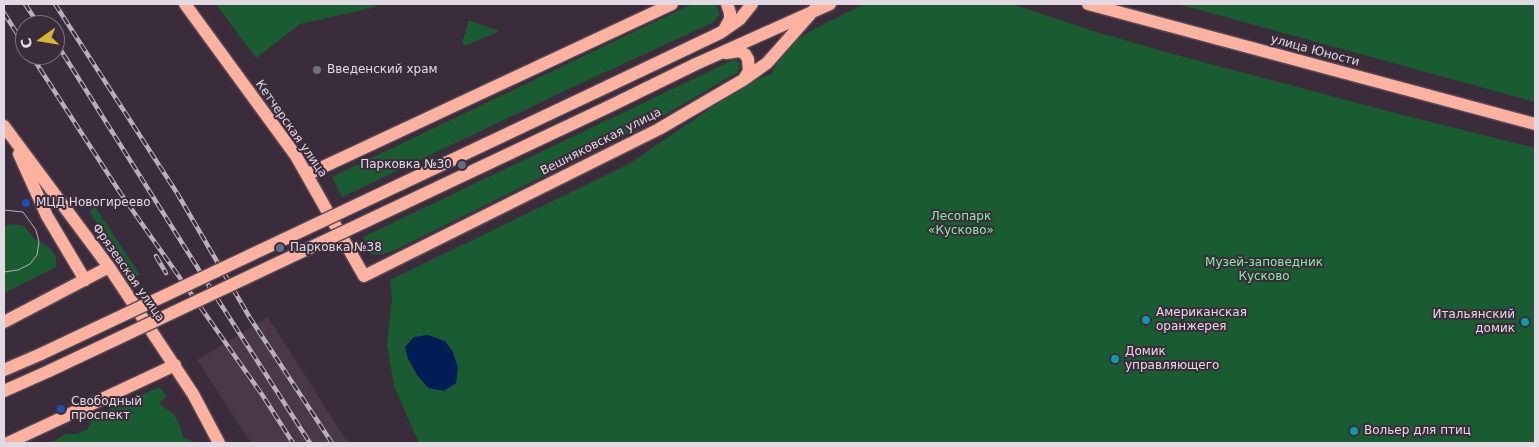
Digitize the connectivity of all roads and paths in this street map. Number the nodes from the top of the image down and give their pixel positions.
1 (185, 4) edge
2 (672, 4) edge
3 (727, 4) edge
4 (752, 4) edge
5 (830, 4) edge
6 (1088, 4) edge
7 (814, 10) junction
8 (720, 33) junction
9 (696, 64) junction
10 (743, 80) junction
11 (1535, 124) edge
12 (4, 126) edge
13 (12, 137) junction
14 (308, 174) junction
15 (109, 267) junction
16 (364, 276) joint
17 (84, 280) junction
18 (4, 322) edge
19 (175, 365) junction
20 (4, 370) edge
21 (26, 382) junction
22 (4, 391) edge
23 (4, 396) edge
24 (8, 443) edge
25 (219, 443) edge

1 - 14 main road, Кетчерская улица
2 - 14 main road
3 - 8 main road
4 - 8 main road
5 - 7 main road, Вешняковская улица
6 - 11 main road, улица Юности
7 - 9 main road
7 - 10 main road, Вешняковская улица
8 - 20 main road, bridge
9 - 10 main road
9 - 21 main road, bridge
10 - 16 main road, Вешняковская улица
12 - 13 main road, Фрязевская улица
13 - 15 main road, Фрязевская улица
13 - 17 main road
14 - 16 main road, Кетчерская улица
15 - 17 main road
15 - 19 main road, Фрязевская улица
17 - 18 main road
19 - 24 main road
19 - 25 main road, Фрязевская улица
21 - 22 main road
21 - 23 main road

